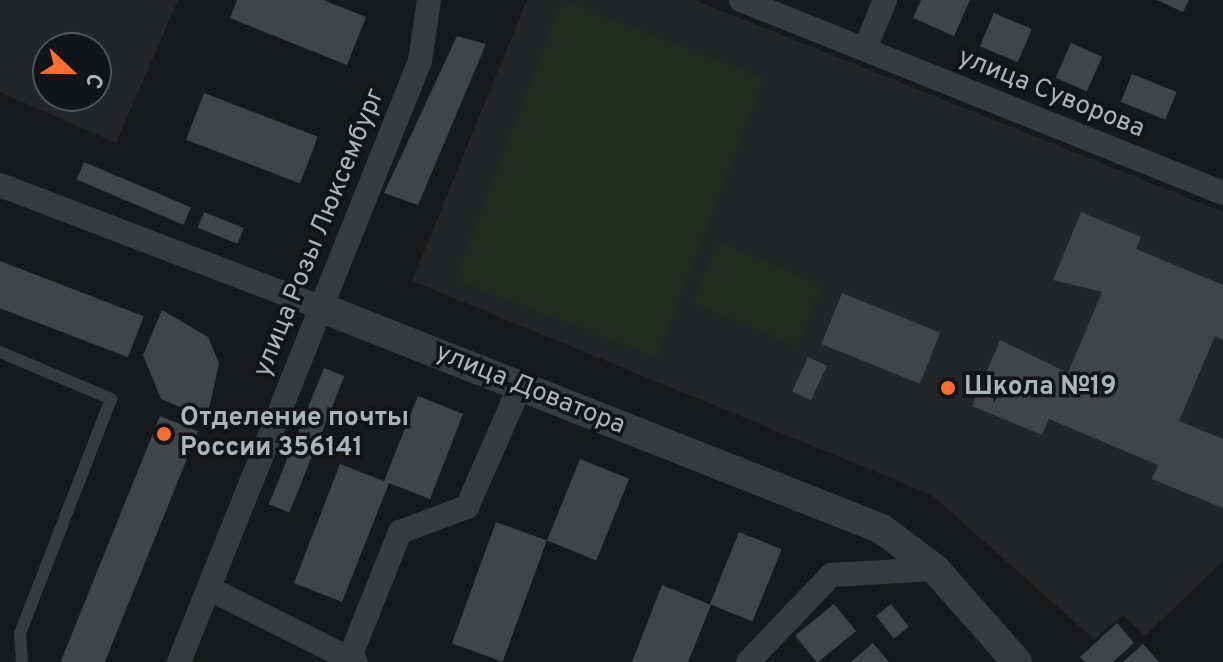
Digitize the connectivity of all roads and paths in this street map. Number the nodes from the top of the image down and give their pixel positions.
1 (429, 0) edge
2 (741, 0) edge
3 (885, 0) edge
4 (865, 49) junction
5 (1221, 184) edge
6 (0, 185) edge
7 (317, 306) junction
8 (0, 352) edge
9 (520, 386) junction
10 (935, 569) junction
11 (212, 590) junction
12 (351, 661) edge
13 (22, 662) edge
14 (179, 662) edge
15 (748, 662) edge
16 (1017, 662) edge

1 - 7 street, улица Розы Люксембург
2 - 4 street, улица Суворова
3 - 4 street
4 - 5 street, улица Суворова
6 - 7 street, улица Доватора
7 - 9 street, улица Доватора
7 - 11 street, улица Розы Люксембург
8 - 13 lane
9 - 10 street, улица Доватора
9 - 12 street
10 - 15 street
10 - 16 street, улица Доватора
11 - 12 street
11 - 14 street, улица Розы Люксембург

